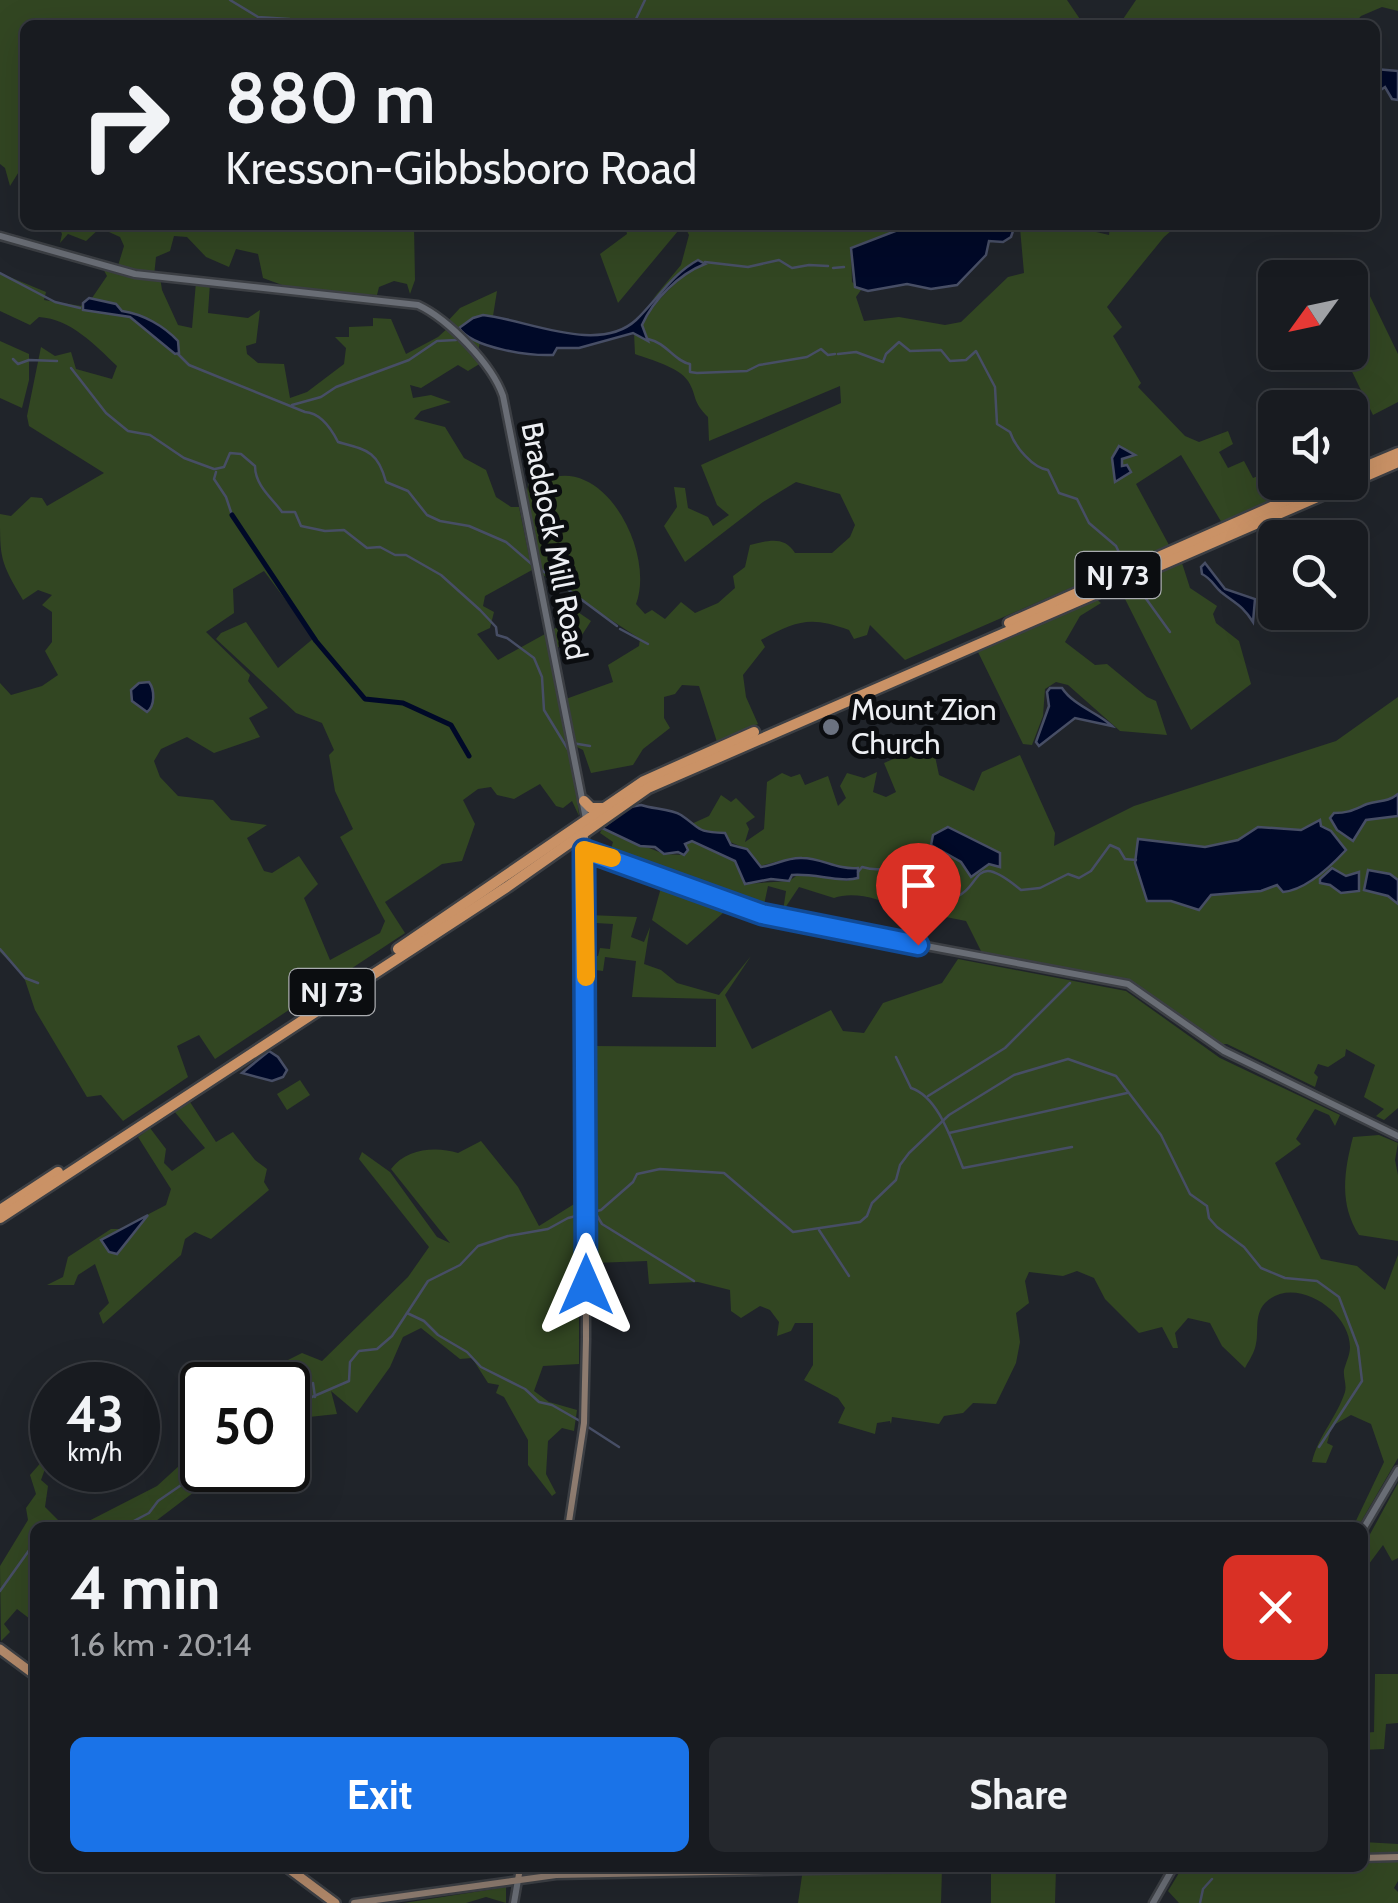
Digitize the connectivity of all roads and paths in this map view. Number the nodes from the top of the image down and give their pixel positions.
1 (0, 236) edge
2 (1398, 453) edge
3 (1398, 462) edge
4 (1368, 465) edge
5 (1286, 500) edge
6 (584, 801) junction
7 (604, 808) junction
8 (585, 825) junction
9 (562, 847) junction
10 (584, 850) junction
11 (415, 938) junction
12 (404, 953) junction
13 (1398, 1136) edge
14 (0, 1210) edge
15 (0, 1218) edge
16 (1398, 1470) edge
17 (569, 1522) edge
18 (1368, 1522) edge
19 (0, 1649) edge
20 (30, 1671) edge
21 (1398, 1857) edge
22 (1368, 1858) edge
23 (293, 1872) edge
24 (519, 1872) edge
25 (712, 1872) edge
26 (1170, 1872) edge
27 (518, 1880) junction
28 (335, 1903) edge
29 (354, 1903) edge
30 (514, 1903) edge
31 (1152, 1903) edge

1 - 6 street, Braddock Mill Road
2 - 4 highway
3 - 8 highway, NJ 73
5 - 7 highway, NJ 73
6 - 7 highway
6 - 8 street, Braddock Mill Road
7 - 8 highway, NJ 73
8 - 9 highway, NJ 73
8 - 10 main road
8 - 11 highway, NJ 73
9 - 10 main road
9 - 12 highway, NJ 73
10 - 13 street
10 - 17 main road
11 - 12 highway
11 - 14 highway, NJ 73
12 - 15 highway, NJ 73
16 - 18 street
19 - 20 main road
21 - 22 main road
23 - 28 main road
24 - 27 main road
25 - 27 main road
26 - 31 street
27 - 29 main road
27 - 30 street

